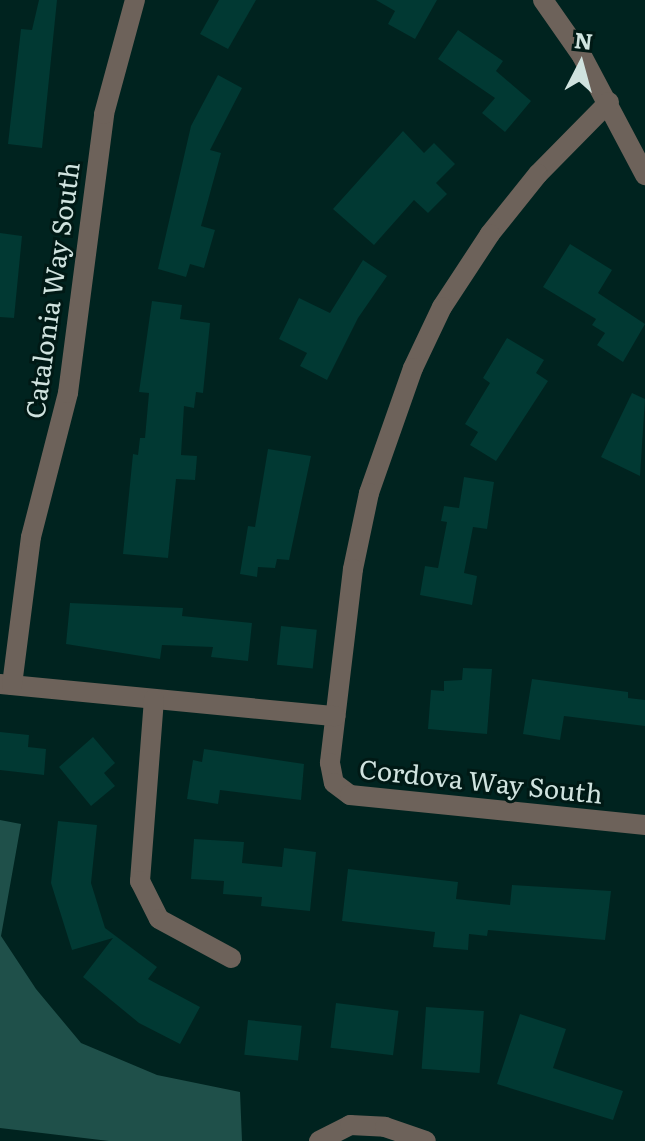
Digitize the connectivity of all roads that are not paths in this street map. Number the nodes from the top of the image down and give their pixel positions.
1 (135, 0) edge
2 (543, 0) edge
3 (609, 102) junction
4 (645, 175) edge
5 (6, 684) edge
6 (154, 699) junction
7 (335, 716) junction
8 (645, 825) edge
9 (231, 958) dead end
10 (319, 1141) edge
11 (426, 1141) edge

1 - 5 street, Catalonia Way South
2 - 3 street
3 - 4 street
3 - 7 street, Cordova Way South
5 - 6 street
6 - 7 street
6 - 9 street
7 - 8 street, Cordova Way South
10 - 11 street

